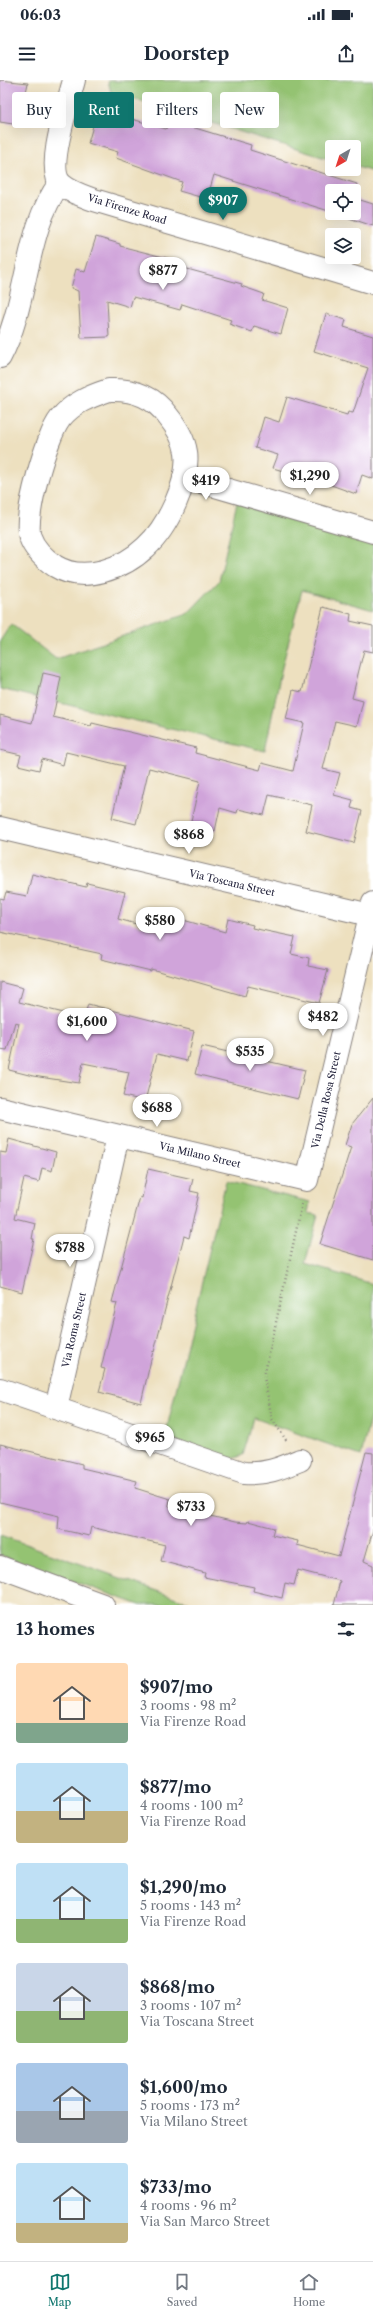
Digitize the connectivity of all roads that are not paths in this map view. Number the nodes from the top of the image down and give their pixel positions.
1 (74, 80) edge
2 (60, 183) junction
3 (373, 284) edge
4 (0, 357) edge
5 (184, 477) junction
6 (373, 532) edge
7 (0, 828) edge
8 (371, 909) edge
9 (0, 1108) edge
10 (118, 1136) junction
11 (307, 1180) joint
12 (0, 1389) edge
13 (56, 1408) junction
14 (300, 1460) road end
15 (0, 1567) edge
16 (103, 1605) edge

1 - 2 street
2 - 3 street, Via Firenze Road
2 - 4 street
5 - 5 street
5 - 6 street
7 - 8 street, Via Toscana Street
8 - 11 street, Via Della Rosa Street
9 - 10 street, Via Milano Street
10 - 11 street, Via Milano Street
10 - 13 street, Via Roma Street
12 - 13 street
13 - 14 street
15 - 16 street

